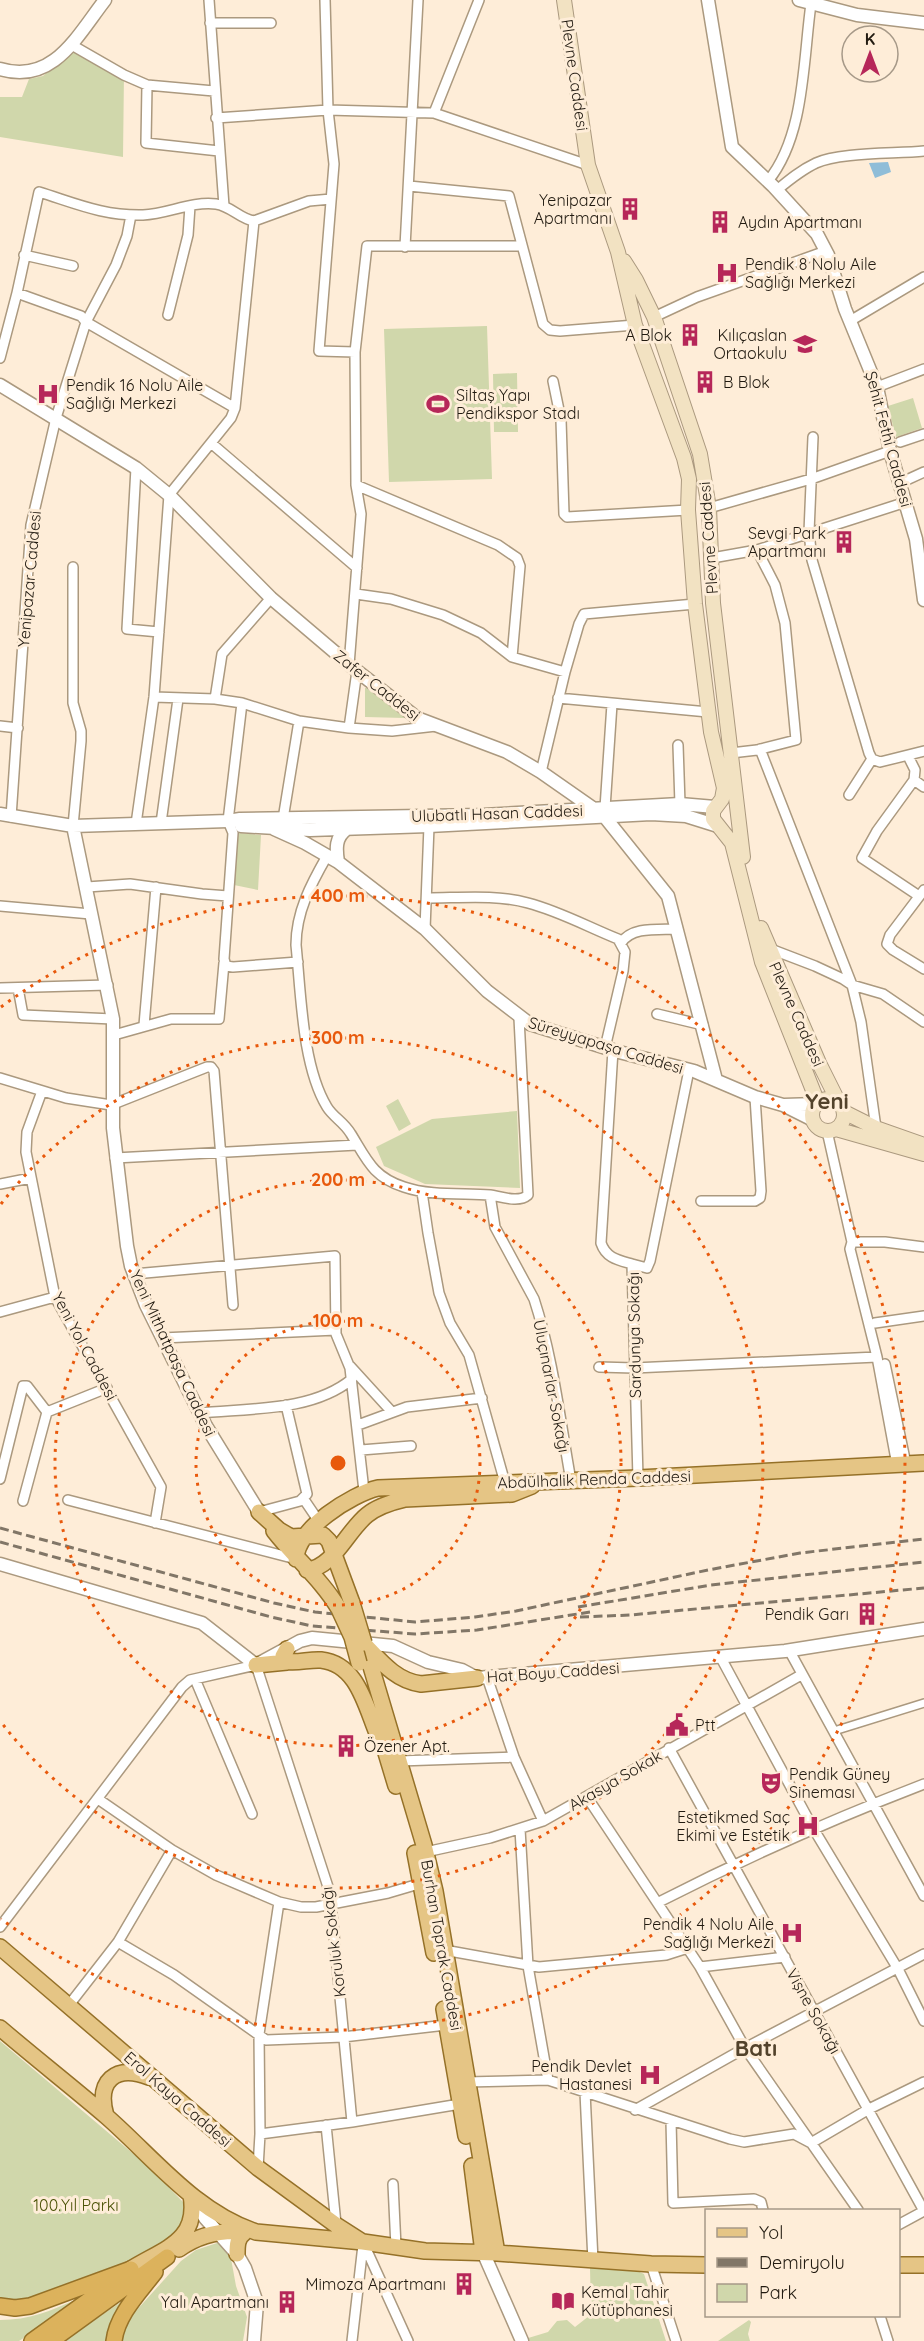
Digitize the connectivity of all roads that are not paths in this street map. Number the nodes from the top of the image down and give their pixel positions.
1 (105, 0) edge
2 (209, 0) edge
3 (325, 0) edge
4 (418, 0) edge
5 (479, 0) edge
6 (564, 0) edge
7 (708, 0) edge
8 (812, 2) edge
9 (210, 23) junction
10 (271, 23) dead end
11 (924, 23) edge
12 (70, 44) junction
13 (0, 69) edge
14 (147, 85) junction
15 (214, 91) junction
16 (327, 110) junction
17 (413, 112) junction
18 (434, 113) junction
19 (216, 118) junction
20 (219, 151) junction
21 (924, 151) edge
22 (588, 165) junction
23 (409, 186) junction
24 (773, 186) junction
25 (331, 199) junction
26 (190, 206) junction
27 (224, 206) junction
28 (131, 215) junction
29 (254, 221) junction
30 (522, 246) junction
31 (405, 247) junction
32 (826, 251) junction
33 (618, 252) junction
34 (24, 255) junction
35 (74, 266) dead end
36 (924, 277) edge
37 (17, 293) junction
38 (168, 315) dead end
39 (654, 316) junction
40 (850, 321) junction
41 (86, 322) junction
42 (635, 325) junction
43 (355, 352) junction
44 (0, 358) edge
45 (924, 369) edge
46 (553, 381) dead end
47 (0, 385) edge
48 (877, 387) junction
49 (235, 408) junction
50 (56, 418) junction
51 (924, 434) edge
52 (813, 437) dead end
53 (212, 442) junction
54 (900, 442) dead end
55 (890, 452) junction
56 (136, 468) junction
57 (924, 472) edge
58 (811, 478) junction
59 (900, 483) junction
60 (356, 485) junction
61 (169, 495) junction
62 (906, 502) junction
63 (709, 508) junction
64 (688, 510) junction
65 (809, 532) junction
66 (920, 543) edge
67 (757, 550) junction
68 (690, 553) junction
69 (712, 558) junction
70 (73, 567) dead end
71 (357, 568) junction
72 (356, 594) junction
73 (271, 598) junction
74 (924, 600) edge
75 (695, 604) junction
76 (159, 632) junction
77 (512, 657) junction
78 (353, 668) junction
79 (565, 672) junction
80 (154, 697) junction
81 (558, 698) junction
82 (178, 699) junction
83 (215, 699) junction
84 (242, 703) junction
85 (612, 704) junction
86 (708, 712) junction
87 (299, 721) junction
88 (0, 726) edge
89 (437, 726) junction
90 (18, 728) junction
91 (349, 728) junction
92 (711, 732) junction
93 (729, 732) junction
94 (678, 746) dead end
95 (760, 749) junction
96 (924, 751) edge
97 (731, 753) junction
98 (908, 756) junction
99 (872, 759) junction
100 (542, 772) junction
101 (914, 780) junction
102 (924, 787) edge
103 (849, 795) dead end
104 (680, 804) junction
105 (717, 806) junction
106 (601, 811) junction
107 (737, 814) junction
108 (6, 815) edge
109 (228, 821) junction
110 (278, 822) junction
111 (161, 823) junction
112 (136, 824) junction
113 (73, 826) junction
114 (429, 826) junction
115 (719, 827) junction
116 (347, 828) junction
117 (296, 830) junction
118 (332, 859) junction
119 (87, 887) junction
120 (156, 887) junction
121 (921, 893) edge
122 (228, 896) junction
123 (427, 898) junction
124 (0, 906) edge
125 (91, 914) junction
126 (425, 929) junction
127 (677, 929) junction
128 (621, 943) junction
129 (768, 948) junction
130 (298, 962) junction
131 (225, 963) junction
132 (924, 969) edge
133 (108, 985) junction
134 (852, 985) junction
135 (0, 988) edge
136 (18, 988) junction
137 (657, 1014) dead end
138 (519, 1018) junction
139 (113, 1019) junction
140 (924, 1022) edge
141 (144, 1025) junction
142 (703, 1025) junction
143 (114, 1035) junction
144 (609, 1049) junction
145 (689, 1070) junction
146 (0, 1078) edge
147 (716, 1080) junction
148 (42, 1091) junction
149 (756, 1097) junction
150 (817, 1104) junction
151 (111, 1105) junction
152 (783, 1105) junction
153 (841, 1107) junction
154 (813, 1120) junction
155 (876, 1128) junction
156 (831, 1130) junction
157 (924, 1144) edge
158 (357, 1145) junction
159 (220, 1154) junction
160 (924, 1154) edge
161 (115, 1158) junction
162 (31, 1178) junction
163 (0, 1184) edge
164 (422, 1192) junction
165 (490, 1194) junction
166 (701, 1201) dead end
167 (852, 1242) junction
168 (924, 1247) edge
169 (228, 1264) junction
170 (632, 1264) junction
171 (134, 1274) junction
172 (54, 1297) junction
173 (233, 1305) dead end
174 (0, 1312) edge
175 (924, 1316) edge
176 (875, 1323) junction
177 (336, 1330) junction
178 (162, 1338) junction
179 (878, 1357) junction
180 (349, 1365) junction
181 (599, 1367) dead end
182 (634, 1368) junction
183 (352, 1379) junction
184 (107, 1388) junction
185 (482, 1398) junction
186 (286, 1404) junction
187 (391, 1411) junction
188 (47, 1412) junction
189 (199, 1413) junction
190 (358, 1425) junction
191 (411, 1446) dead end
192 (361, 1450) junction
193 (924, 1463) edge
194 (902, 1465) junction
195 (638, 1478) junction
196 (0, 1479) edge
197 (571, 1481) junction
198 (508, 1488) junction
199 (364, 1491) junction
200 (303, 1498) junction
201 (68, 1500) dead end
202 (23, 1501) dead end
203 (340, 1506) junction
204 (259, 1512) junction
205 (155, 1523) junction
206 (320, 1523) junction
207 (357, 1526) junction
208 (304, 1537) junction
209 (333, 1554) junction
210 (0, 1564) edge
211 (302, 1565) junction
212 (346, 1606) junction
213 (924, 1629) edge
214 (789, 1650) junction
215 (287, 1655) junction
216 (720, 1658) junction
217 (371, 1664) junction
218 (256, 1665) junction
219 (801, 1675) junction
220 (482, 1677) junction
221 (195, 1679) junction
222 (924, 1702) edge
223 (746, 1707) junction
224 (834, 1731) junction
225 (669, 1748) junction
226 (514, 1757) junction
227 (393, 1761) junction
228 (924, 1784) edge
229 (587, 1797) junction
230 (98, 1799) junction
231 (875, 1803) junction
232 (252, 1814) dead end
233 (543, 1821) junction
234 (813, 1828) junction
235 (520, 1829) junction
236 (172, 1850) junction
237 (421, 1854) junction
238 (733, 1864) junction
239 (422, 1883) junction
240 (924, 1896) edge
241 (279, 1902) junction
242 (658, 1902) junction
243 (331, 1903) junction
244 (0, 1927) edge
245 (118, 1942) junction
246 (0, 1947) edge
247 (688, 1948) junction
248 (444, 1950) junction
249 (924, 1954) edge
250 (785, 1957) junction
251 (528, 1966) junction
252 (700, 1967) junction
253 (898, 1969) junction
254 (69, 2005) junction
255 (815, 2011) junction
256 (924, 2021) edge
257 (446, 2025) junction
258 (0, 2028) edge
259 (259, 2034) junction
260 (343, 2037) junction
261 (745, 2048) junction
262 (154, 2079) junction
263 (548, 2080) junction
264 (466, 2082) junction
265 (924, 2082) edge
266 (585, 2092) junction
267 (460, 2104) junction
268 (869, 2109) junction
269 (635, 2110) junction
270 (106, 2116) junction
271 (671, 2121) junction
272 (352, 2122) junction
273 (326, 2125) junction
274 (260, 2134) junction
275 (811, 2143) junction
276 (258, 2168) junction
277 (393, 2184) dead end
278 (191, 2195) junction
279 (763, 2209) edge
280 (857, 2209) edge
281 (924, 2211) edge
282 (319, 2213) junction
283 (900, 2224) edge
284 (336, 2225) junction
285 (251, 2232) junction
286 (216, 2233) junction
287 (307, 2237) junction
288 (363, 2242) junction
289 (396, 2247) junction
290 (490, 2252) junction
291 (237, 2254) junction
292 (167, 2257) junction
293 (592, 2261) junction
294 (651, 2264) junction
295 (705, 2265) edge
296 (900, 2265) edge
297 (924, 2265) edge
298 (131, 2270) junction
299 (0, 2306) edge
300 (880, 2317) edge
301 (32, 2341) edge
302 (51, 2341) edge
303 (114, 2341) edge
304 (254, 2341) edge
305 (352, 2341) edge
306 (408, 2341) edge
307 (522, 2341) edge
308 (676, 2341) edge
309 (888, 2341) edge

1 - 12 street
2 - 9 street
3 - 16 street
4 - 17 street
5 - 18 street
6 - 22 main road, Plevne Caddesi
7 - 24 street, Şehit Fethi Caddesi
8 - 11 street
8 - 24 street
9 - 10 street
9 - 15 street
12 - 13 street
12 - 14 street
14 - 15 street
14 - 20 street
15 - 19 street
16 - 17 street
16 - 19 street
16 - 25 street
17 - 18 street
17 - 23 street
18 - 22 street
19 - 20 street
20 - 27 street
21 - 24 street
22 - 33 main road, Plevne Caddesi
23 - 30 street
23 - 31 street
24 - 32 street, Şehit Fethi Caddesi
25 - 29 street
25 - 43 street
26 - 27 street
26 - 28 street
26 - 38 street
27 - 29 street
28 - 34 street
28 - 41 street, Yenipazar Caddesi
29 - 49 street
30 - 31 street
30 - 42 street
31 - 43 street
32 - 39 street
32 - 40 street, Şehit Fethi Caddesi
33 - 39 main road, Plevne Caddesi
33 - 42 main road, Plevne Caddesi
34 - 35 street
34 - 37 street
36 - 40 street
37 - 41 street
37 - 44 street
39 - 42 main road
39 - 63 main road, Plevne Caddesi
40 - 48 street, Şehit Fethi Caddesi
41 - 49 street
41 - 50 street, Yenipazar Caddesi
42 - 64 main road, Plevne Caddesi
43 - 60 street
45 - 48 street
46 - 64 street
47 - 50 street, Zafer Caddesi
48 - 55 street, Şehit Fethi Caddesi
49 - 53 street
50 - 56 street, Zafer Caddesi
50 - 90 street, Yenipazar Caddesi
51 - 54 street
52 - 58 street
53 - 61 street
53 - 71 street
55 - 58 street
55 - 59 street, Şehit Fethi Caddesi
56 - 61 street, Zafer Caddesi
56 - 76 street
57 - 59 street
58 - 63 street
58 - 65 street
59 - 62 street, Şehit Fethi Caddesi
60 - 71 street
60 - 77 street
61 - 73 street, Zafer Caddesi
61 - 76 street
62 - 65 street
62 - 66 street, Şehit Fethi Caddesi
63 - 64 main road
63 - 69 main road, Plevne Caddesi
64 - 68 main road, Plevne Caddesi
65 - 67 street
65 - 99 street
66 - 74 street, Şehit Fethi Caddesi
67 - 69 street
67 - 95 street
68 - 69 main road
68 - 75 main road, Plevne Caddesi
69 - 93 main road, Plevne Caddesi
70 - 113 street
71 - 72 street
72 - 77 street
72 - 78 street
73 - 78 street, Zafer Caddesi
73 - 83 street
75 - 79 street
75 - 86 main road, Plevne Caddesi
76 - 80 street
77 - 79 street
78 - 89 street, Zafer Caddesi
78 - 91 street
79 - 81 street
80 - 82 street
80 - 112 street
81 - 85 street
81 - 100 street
82 - 83 street
82 - 111 street
83 - 84 street
84 - 87 street
84 - 109 street
85 - 86 street
85 - 106 street
86 - 92 main road, Plevne Caddesi
87 - 91 street
87 - 110 street
88 - 90 street
89 - 91 street
89 - 100 street, Zafer Caddesi
90 - 108 street, Yenipazar Caddesi
92 - 93 main road
92 - 105 main road, Plevne Caddesi
93 - 97 main road, Plevne Caddesi
94 - 104 street
95 - 97 street
95 - 134 street
96 - 98 street
97 - 107 main road, Plevne Caddesi
98 - 99 street
98 - 101 street
99 - 103 street
100 - 106 street, Zafer Caddesi
101 - 102 street
101 - 121 street
104 - 105 street, Ulubatlı Hasan Caddesi
104 - 106 street, Ulubatlı Hasan Caddesi
105 - 107 main road
105 - 115 main road
106 - 110 street, Ulubatlı Hasan Caddesi
106 - 114 street, Ulubatlı Hasan Caddesi
106 - 115 street, Ulubatlı Hasan Caddesi
106 - 127 street, Zafer Caddesi
107 - 115 main road
107 - 129 main road, Plevne Caddesi
108 - 113 street, Süreyyapaşa Caddesi
109 - 110 street, Süreyyapaşa Caddesi
109 - 111 street, Süreyyapaşa Caddesi
109 - 122 street
110 - 117 street, Süreyyapaşa Caddesi
110 - 118 street, Süreyyapaşa Caddesi
111 - 112 street, Süreyyapaşa Caddesi
112 - 113 street, Süreyyapaşa Caddesi
113 - 119 street, Yeni Mithatpaşa Caddesi
114 - 116 street, Ulubatlı Hasan Caddesi
114 - 123 street
115 - 150 main road, Plevne Caddesi
116 - 117 street, Ulubatlı Hasan Caddesi
116 - 118 street
117 - 118 street, Süreyyapaşa Caddesi
118 - 126 street, Süreyyapaşa Caddesi
118 - 130 street
119 - 120 street
119 - 125 street, Yeni Mithatpaşa Caddesi
120 - 122 street
120 - 141 street
121 - 132 street
122 - 131 street
123 - 126 street
123 - 128 street
124 - 125 street
125 - 133 street, Yeni Mithatpaşa Caddesi
126 - 138 street, Süreyyapaşa Caddesi
127 - 128 street
127 - 142 street, Zafer Caddesi
128 - 144 street
129 - 134 street
129 - 153 main road, Plevne Caddesi
130 - 131 street
130 - 158 street
131 - 141 street
133 - 136 street
133 - 139 street, Yeni Mithatpaşa Caddesi
134 - 140 street
134 - 155 street
135 - 136 street
136 - 139 street
137 - 142 street
138 - 144 street, Süreyyapaşa Caddesi
138 - 165 street
139 - 143 street, Yeni Mithatpaşa Caddesi
141 - 143 street
142 - 147 street, Zafer Caddesi
143 - 151 street, Yeni Mithatpaşa Caddesi
144 - 145 street, Süreyyapaşa Caddesi
144 - 170 street
145 - 147 street, Süreyyapaşa Caddesi
145 - 170 street, Sardunya Sokağı
146 - 148 street
147 - 149 street, Süreyyapaşa Caddesi
148 - 151 street
148 - 162 street, Yeni Yol Caddesi
149 - 152 street, Süreyyapaşa Caddesi
149 - 166 street
150 - 152 street
150 - 153 main road
150 - 154 main road
151 - 159 street
151 - 161 street, Yeni Mithatpaşa Caddesi
152 - 154 street
153 - 155 main road
153 - 156 main road
154 - 156 main road
155 - 157 main road
156 - 160 main road
156 - 167 street
158 - 159 street
158 - 164 street
159 - 161 street
159 - 169 street
161 - 171 street, Yeni Mithatpaşa Caddesi
162 - 163 street
162 - 172 street, Yeni Yol Caddesi
164 - 165 street
164 - 185 street
165 - 197 street, Uluçınarlar Sokağı
167 - 168 street
167 - 176 street
167 - 179 street
169 - 171 street
169 - 173 street
169 - 177 street
170 - 182 street, Sardunya Sokağı
171 - 178 street, Yeni Mithatpaşa Caddesi
172 - 174 street
172 - 184 street, Yeni Yol Caddesi
175 - 176 street
176 - 194 street
177 - 178 street
177 - 180 street
178 - 189 street, Yeni Mithatpaşa Caddesi
179 - 182 street
179 - 194 street
180 - 183 street
180 - 187 street
181 - 182 street
182 - 195 street, Sardunya Sokağı
183 - 186 street
183 - 190 street
184 - 188 street
184 - 205 street, Yeni Yol Caddesi
185 - 187 street
185 - 198 street
186 - 189 street
186 - 200 street
187 - 190 street
188 - 196 street
188 - 202 street
189 - 204 street, Yeni Mithatpaşa Caddesi
190 - 192 street
191 - 192 street
192 - 199 street
193 - 194 main road, Abdülhalik Renda Caddesi
194 - 195 main road, Abdülhalik Renda Caddesi
195 - 197 main road, Abdülhalik Renda Caddesi
197 - 198 main road, Abdülhalik Renda Caddesi
198 - 199 main road, Abdülhalik Renda Caddesi
198 - 207 main road, Abdülhalik Renda Caddesi
199 - 203 main road, Abdülhalik Renda Caddesi
200 - 204 street
200 - 206 street
201 - 205 street
203 - 206 main road, Abdülhalik Renda Caddesi
203 - 207 main road
204 - 208 main road
204 - 211 main road
205 - 211 street
206 - 208 main road, Abdülhalik Renda Caddesi
207 - 209 main road, Abdülhalik Renda Caddesi
208 - 209 main road
208 - 211 main road, Abdülhalik Renda Caddesi
209 - 211 main road
209 - 212 main road
210 - 218 street
211 - 212 main road
212 - 217 main road, bridge
212 - 217 main road, Burhan Toprak Caddesi, bridge
213 - 214 street, Hat Boyu Caddesi
214 - 216 street, Hat Boyu Caddesi
214 - 219 street
215 - 218 main road
215 - 220 street, Hat Boyu Caddesi
215 - 227 main road
216 - 220 street, Hat Boyu Caddesi
216 - 223 street
217 - 220 main road
217 - 227 main road, Burhan Toprak Caddesi
218 - 221 street
218 - 243 street, Koruluk Sokağı
219 - 223 street, Akasya Sokak
219 - 224 street
220 - 226 street
221 - 230 street
221 - 232 street
222 - 224 street
223 - 225 street, Akasya Sokak
223 - 234 street
224 - 231 street
225 - 229 street, Akasya Sokak
225 - 238 street, Vişne Sokağı
226 - 227 street
226 - 233 street
227 - 237 main road, Burhan Toprak Caddesi
228 - 231 street
229 - 233 street, Akasya Sokak
229 - 242 street
230 - 236 street
230 - 244 street
231 - 234 street
231 - 240 street
233 - 235 street, Akasya Sokak
234 - 238 street
234 - 253 street
235 - 237 street, Akasya Sokak
235 - 251 street
236 - 241 street
236 - 245 street
237 - 239 main road, Burhan Toprak Caddesi
237 - 248 main road, Burhan Toprak Caddesi
238 - 242 street
238 - 250 street, Vişne Sokağı
239 - 243 street
239 - 257 main road, Burhan Toprak Caddesi
241 - 243 street
241 - 259 street
242 - 247 street
243 - 260 street, Koruluk Sokağı
245 - 254 street
245 - 259 street
246 - 254 main road, Erol Kaya Caddesi
247 - 251 street
247 - 252 street
248 - 251 street
248 - 264 main road, Burhan Toprak Caddesi
249 - 253 street
250 - 252 street
250 - 255 street, Vişne Sokağı
251 - 263 street
252 - 261 street
253 - 255 street
253 - 256 street
254 - 262 main road, Erol Kaya Caddesi
255 - 261 street
255 - 268 street, Vişne Sokağı
257 - 260 street
257 - 267 main road, Burhan Toprak Caddesi
258 - 270 main road, Erol Kaya Caddesi
259 - 260 street
259 - 274 street
260 - 272 street, Koruluk Sokağı
261 - 269 street
261 - 275 street
262 - 270 main road
262 - 276 main road, Erol Kaya Caddesi
263 - 264 street
263 - 266 street
264 - 290 main road, Burhan Toprak Caddesi
265 - 268 street
266 - 269 street
266 - 293 street
267 - 272 street
267 - 290 main road, Burhan Toprak Caddesi
268 - 275 street
268 - 281 street, Vişne Sokağı
269 - 271 street
270 - 278 main road, Erol Kaya Caddesi
271 - 275 street
271 - 279 street
272 - 273 street
273 - 274 street
273 - 284 street
274 - 276 street
275 - 280 street
276 - 282 main road, Erol Kaya Caddesi
277 - 289 street
278 - 285 main road, Erol Kaya Caddesi
278 - 286 street
278 - 298 main road
281 - 283 street
282 - 284 main road, Erol Kaya Caddesi
282 - 287 main road
284 - 288 main road, Erol Kaya Caddesi
285 - 286 main road
285 - 287 main road, Erol Kaya Caddesi
285 - 291 main road
286 - 291 street
286 - 292 main road
287 - 288 main road, Erol Kaya Caddesi
288 - 289 main road, Erol Kaya Caddesi
288 - 305 street
288 - 306 street
289 - 290 main road, Erol Kaya Caddesi
290 - 293 main road, Erol Kaya Caddesi
290 - 307 street
291 - 304 street
292 - 302 highway
292 - 303 highway
293 - 294 main road, Erol Kaya Caddesi
294 - 295 main road, Erol Kaya Caddesi
294 - 308 street
296 - 297 main road
298 - 299 highway
298 - 301 highway
300 - 309 street

